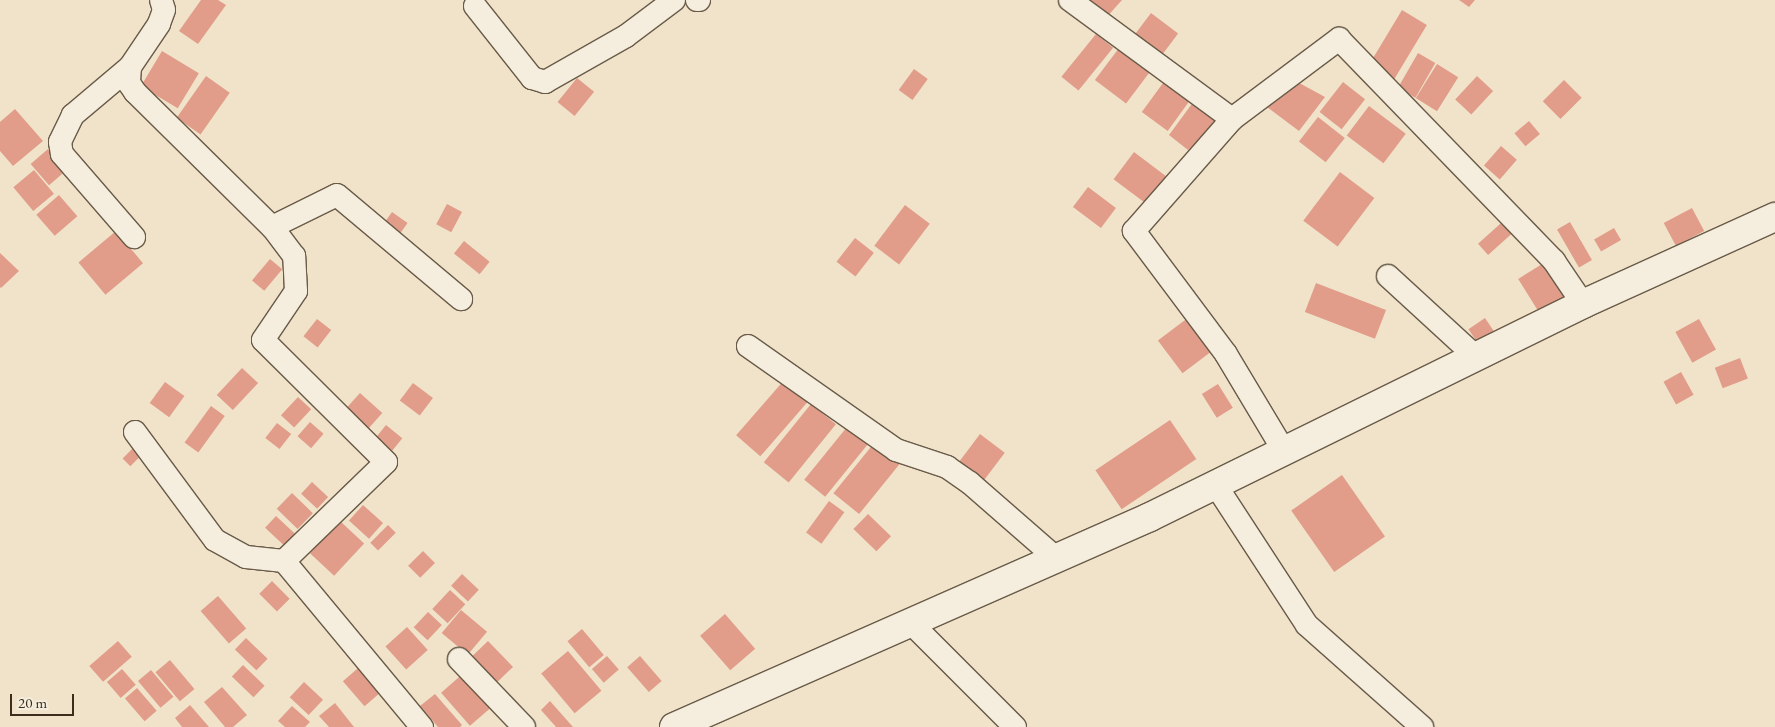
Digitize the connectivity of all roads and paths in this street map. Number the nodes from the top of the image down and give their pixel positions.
1 (161, 0) edge
2 (674, 0) edge
3 (1070, 0) edge
4 (475, 6) dead end
5 (130, 67) junction
6 (1232, 119) junction
7 (1775, 217) edge
8 (272, 227) junction
9 (134, 238) dead end
10 (1388, 276) dead end
11 (461, 300) dead end
12 (1583, 304) junction
13 (748, 346) dead end
14 (1476, 356) junction
15 (135, 432) dead end
16 (1284, 452) junction
17 (1215, 484) junction
18 (1057, 559) junction
19 (284, 561) junction
20 (911, 623) junction
21 (459, 659) dead end
22 (422, 727) edge
23 (524, 727) edge
24 (674, 727) edge
25 (1015, 727) edge
26 (1422, 727) edge

1 - 5 street
2 - 4 street
3 - 6 street
5 - 8 street
5 - 9 street
6 - 12 street
6 - 16 street
7 - 12 main road
8 - 11 street
8 - 19 street
10 - 14 street
12 - 14 main road
13 - 18 street
14 - 16 main road
15 - 19 street
16 - 17 main road
17 - 18 main road
17 - 26 street
18 - 20 main road
19 - 22 street
20 - 24 main road
20 - 25 street
21 - 23 street

